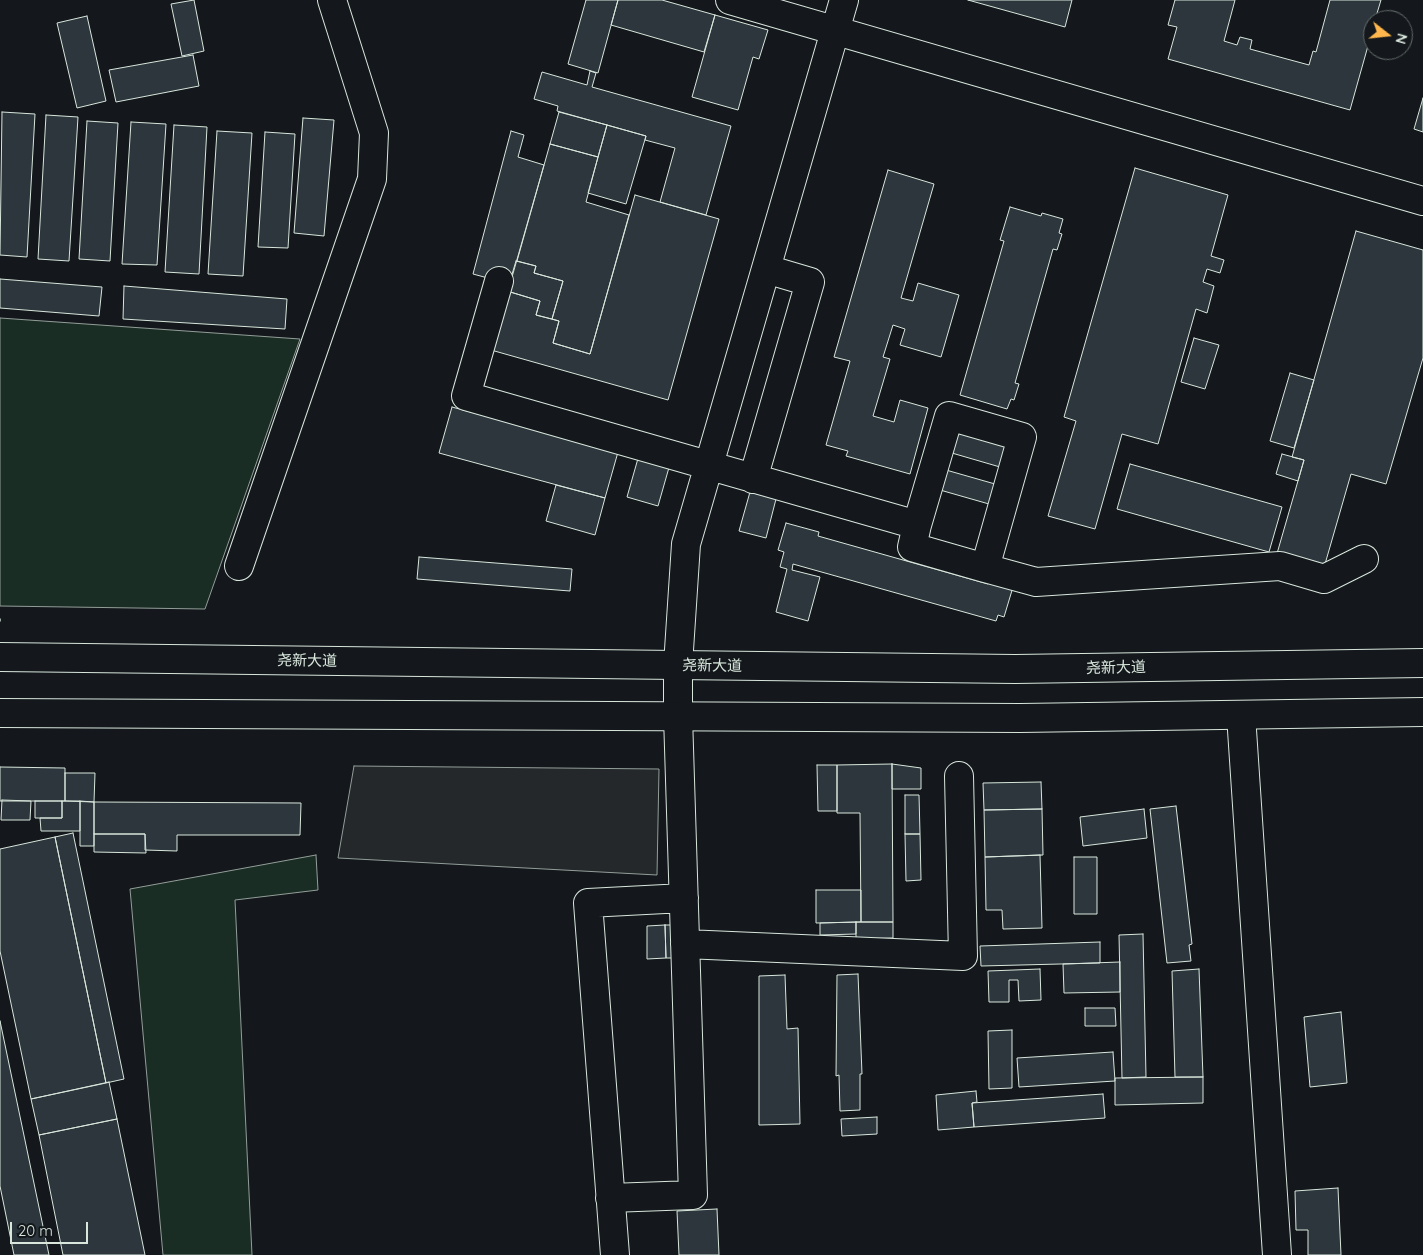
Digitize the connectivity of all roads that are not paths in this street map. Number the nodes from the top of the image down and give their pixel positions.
1 (332, 0) edge
2 (730, 0) edge
3 (844, 0) edge
4 (836, 29) junction
5 (1423, 200) edge
6 (766, 269) junction
7 (499, 281) dead end
8 (708, 467) junction
9 (753, 479) junction
10 (917, 525) junction
11 (1364, 559) dead end
12 (240, 566) dead end
13 (985, 568) junction
14 (0, 657) edge
15 (1423, 663) edge
16 (678, 665) junction
17 (1423, 712) edge
18 (0, 713) edge
19 (1241, 715) junction
20 (678, 716) junction
21 (959, 776) dead end
22 (684, 898) junction
23 (685, 944) junction
24 (610, 1198) junction
25 (615, 1255) edge
26 (1277, 1255) edge

1 - 12 main road
2 - 4 main road
3 - 4 main road
4 - 5 main road
4 - 6 main road
6 - 8 main road
6 - 9 main road
7 - 8 main road
8 - 9 main road
8 - 16 main road
9 - 10 main road
10 - 13 main road
10 - 13 main road
11 - 13 main road
14 - 16 main road, 尧新大道
15 - 16 main road, 尧新大道
16 - 20 main road
17 - 19 main road
18 - 20 main road
19 - 20 main road
19 - 26 main road
20 - 22 main road
21 - 23 main road
22 - 23 main road
22 - 24 main road
23 - 24 main road
24 - 25 main road

